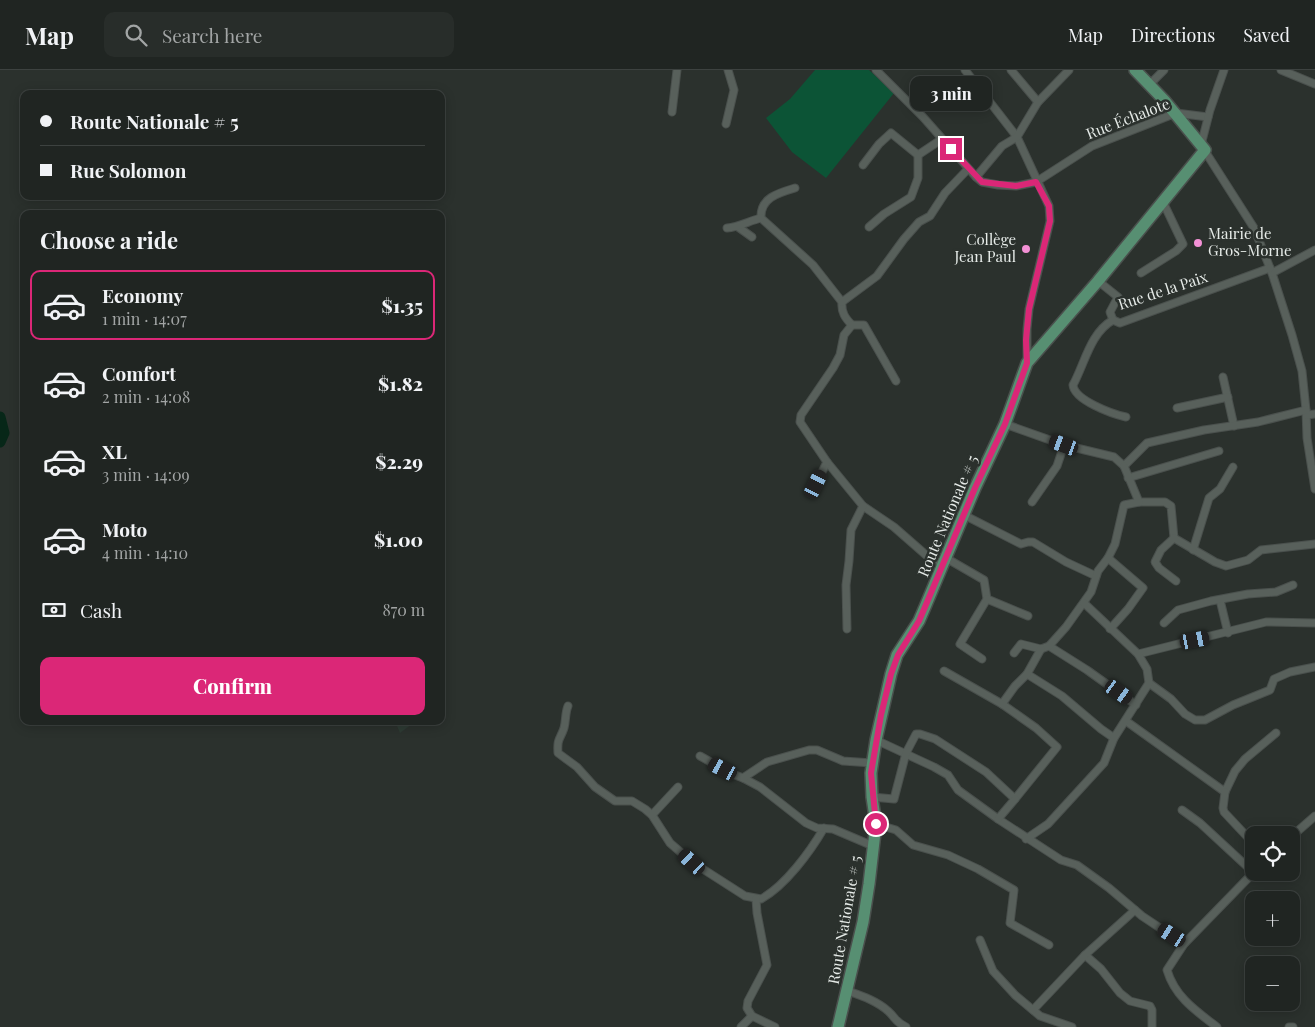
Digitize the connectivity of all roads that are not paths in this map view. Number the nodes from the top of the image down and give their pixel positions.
1 (677, 70) edge
2 (728, 70) edge
3 (876, 70) edge
4 (965, 70) edge
5 (1011, 70) edge
6 (1069, 70) edge
7 (1134, 70) edge
8 (1164, 70) edge
9 (1224, 70) edge
10 (1281, 70) edge
11 (1315, 84) edge
12 (1149, 86) junction
13 (1038, 102) junction
14 (672, 112) dead end
15 (1176, 113) junction
16 (1208, 117) junction
17 (726, 124) dead end
18 (1017, 137) junction
19 (942, 139) junction
20 (1202, 146) junction
21 (918, 156) junction
22 (863, 165) dead end
23 (968, 169) junction
24 (976, 177) junction
25 (1036, 182) junction
26 (795, 188) dead end
27 (1163, 202) junction
28 (761, 218) junction
29 (738, 227) junction
30 (869, 227) dead end
31 (727, 228) dead end
32 (752, 237) dead end
33 (1315, 250) edge
34 (1271, 270) junction
35 (1142, 272) dead end
36 (1098, 281) junction
37 (842, 302) junction
38 (1113, 320) junction
39 (852, 325) junction
40 (1027, 363) junction
41 (1224, 377) dead end
42 (896, 381) dead end
43 (1228, 397) junction
44 (1177, 408) dead end
45 (1306, 413) junction
46 (1315, 414) edge
47 (1126, 417) dead end
48 (1005, 424) junction
49 (1234, 426) junction
50 (1064, 445) junction
51 (1312, 448) edge
52 (1219, 451) dead end
53 (827, 462) junction
54 (1124, 466) junction
55 (1234, 467) dead end
56 (1128, 478) junction
57 (816, 484) dead end
58 (1315, 488) edge
59 (1032, 502) dead end
60 (1139, 502) junction
61 (863, 506) junction
62 (964, 515) junction
63 (1174, 538) junction
64 (1315, 544) edge
65 (1193, 550) junction
66 (1108, 558) junction
67 (945, 560) junction
68 (1096, 576) junction
69 (1176, 581) dead end
70 (1294, 586) dead end
71 (987, 599) junction
72 (1220, 600) junction
73 (1084, 603) junction
74 (1028, 616) dead end
75 (1164, 623) dead end
76 (1315, 623) edge
77 (847, 629) dead end
78 (1110, 629) junction
79 (1228, 632) junction
80 (1049, 646) junction
81 (1041, 649) junction
82 (1014, 653) dead end
83 (1138, 654) junction
84 (982, 659) dead end
85 (1315, 667) edge
86 (944, 671) dead end
87 (1026, 674) junction
88 (1150, 683) junction
89 (1002, 704) junction
90 (1136, 705) junction
91 (568, 706) dead end
92 (1126, 721) junction
93 (1276, 733) dead end
94 (1114, 738) junction
95 (876, 740) junction
96 (906, 753) junction
97 (700, 756) dead end
98 (872, 762) junction
99 (742, 778) junction
100 (678, 787) dead end
101 (1226, 792) junction
102 (872, 797) junction
103 (1015, 799) junction
104 (1182, 810) dead end
105 (652, 816) junction
106 (1315, 816) edge
107 (998, 819) junction
108 (876, 824) junction
109 (824, 828) junction
110 (1300, 830) edge
111 (1245, 834) edge
112 (1026, 839) junction
113 (873, 846) junction
114 (1245, 864) edge
115 (1245, 881) edge
116 (756, 899) junction
117 (1135, 910) junction
118 (980, 940) dead end
119 (1184, 944) junction
120 (1049, 945) dead end
121 (1085, 955) junction
122 (848, 991) junction
123 (1033, 1010) junction
124 (752, 1016) junction
125 (741, 1027) edge
126 (774, 1027) edge
127 (838, 1027) edge
128 (906, 1027) edge
129 (1072, 1027) edge
130 (1152, 1027) edge
131 (1217, 1027) edge
132 (1289, 1027) edge
133 (1293, 1027) edge

1 - 14 street
2 - 17 street
3 - 19 street
4 - 18 street
5 - 13 street
6 - 13 street
7 - 12 main road
8 - 12 street
9 - 16 street
10 - 11 street
12 - 15 main road
13 - 18 street
15 - 16 street, Rue Échalote
15 - 20 main road
15 - 25 street, Rue Échalote
16 - 20 street
18 - 24 street
18 - 25 street
19 - 21 street
19 - 23 street
20 - 27 main road, Route Nationale # 5
20 - 34 street
21 - 22 street
21 - 30 street
23 - 24 street
23 - 37 street
24 - 25 street
25 - 40 street
26 - 28 street
27 - 35 street
27 - 36 main road, Route Nationale # 5
28 - 29 street
28 - 37 street
29 - 31 street
29 - 32 street
33 - 34 street, Rue de la Paix
34 - 38 street, Rue de la Paix
34 - 45 street
36 - 38 street
36 - 40 main road, Route Nationale # 5
37 - 39 street
38 - 47 street, Rue de la Paix
39 - 42 street
39 - 53 street
40 - 48 main road, Route Nationale # 5
41 - 43 street
43 - 44 street
43 - 49 street
45 - 46 street
45 - 49 street
45 - 51 street
48 - 50 street
48 - 62 main road, Route Nationale # 5
49 - 54 street
50 - 54 street
50 - 59 street
51 - 58 street
52 - 56 street
53 - 57 street
53 - 61 street
54 - 56 street
55 - 65 street
56 - 60 street
60 - 63 street
60 - 66 street
61 - 67 street
61 - 77 street
62 - 67 main road, Route Nationale # 5
62 - 68 street
63 - 65 street
63 - 69 street
64 - 65 street
66 - 68 street
66 - 78 street
67 - 71 street
67 - 95 main road, Route Nationale # 5
68 - 73 street
70 - 72 street
71 - 74 street
71 - 84 street
72 - 75 street
72 - 79 street
73 - 78 street
73 - 80 street
76 - 79 street
78 - 83 street
79 - 83 street
80 - 81 street
80 - 90 street
81 - 82 street
81 - 87 street
83 - 88 street
85 - 88 street
86 - 89 street
87 - 89 street
87 - 94 street
88 - 90 street
89 - 103 street
90 - 92 street
91 - 105 street
92 - 94 street
92 - 101 street
93 - 101 street
94 - 112 street
95 - 96 street
95 - 98 main road, Route Nationale # 5
96 - 102 street
96 - 103 street
96 - 107 street
97 - 99 street
98 - 99 street
98 - 102 main road, Route Nationale # 5
99 - 109 street
100 - 105 street
101 - 111 street
102 - 108 main road, Route Nationale # 5
103 - 107 street
104 - 114 street
105 - 116 street
106 - 110 street
107 - 112 street
108 - 113 main road, Route Nationale # 5
108 - 120 street
109 - 113 street
109 - 116 street
112 - 117 street
113 - 122 main road, Route Nationale # 5
115 - 119 street
116 - 124 street
117 - 119 street
117 - 121 street
118 - 123 street
119 - 131 street
121 - 123 street
121 - 130 street
122 - 127 main road, Route Nationale # 5
122 - 128 street
123 - 129 street
124 - 125 street
124 - 126 street
132 - 133 street

